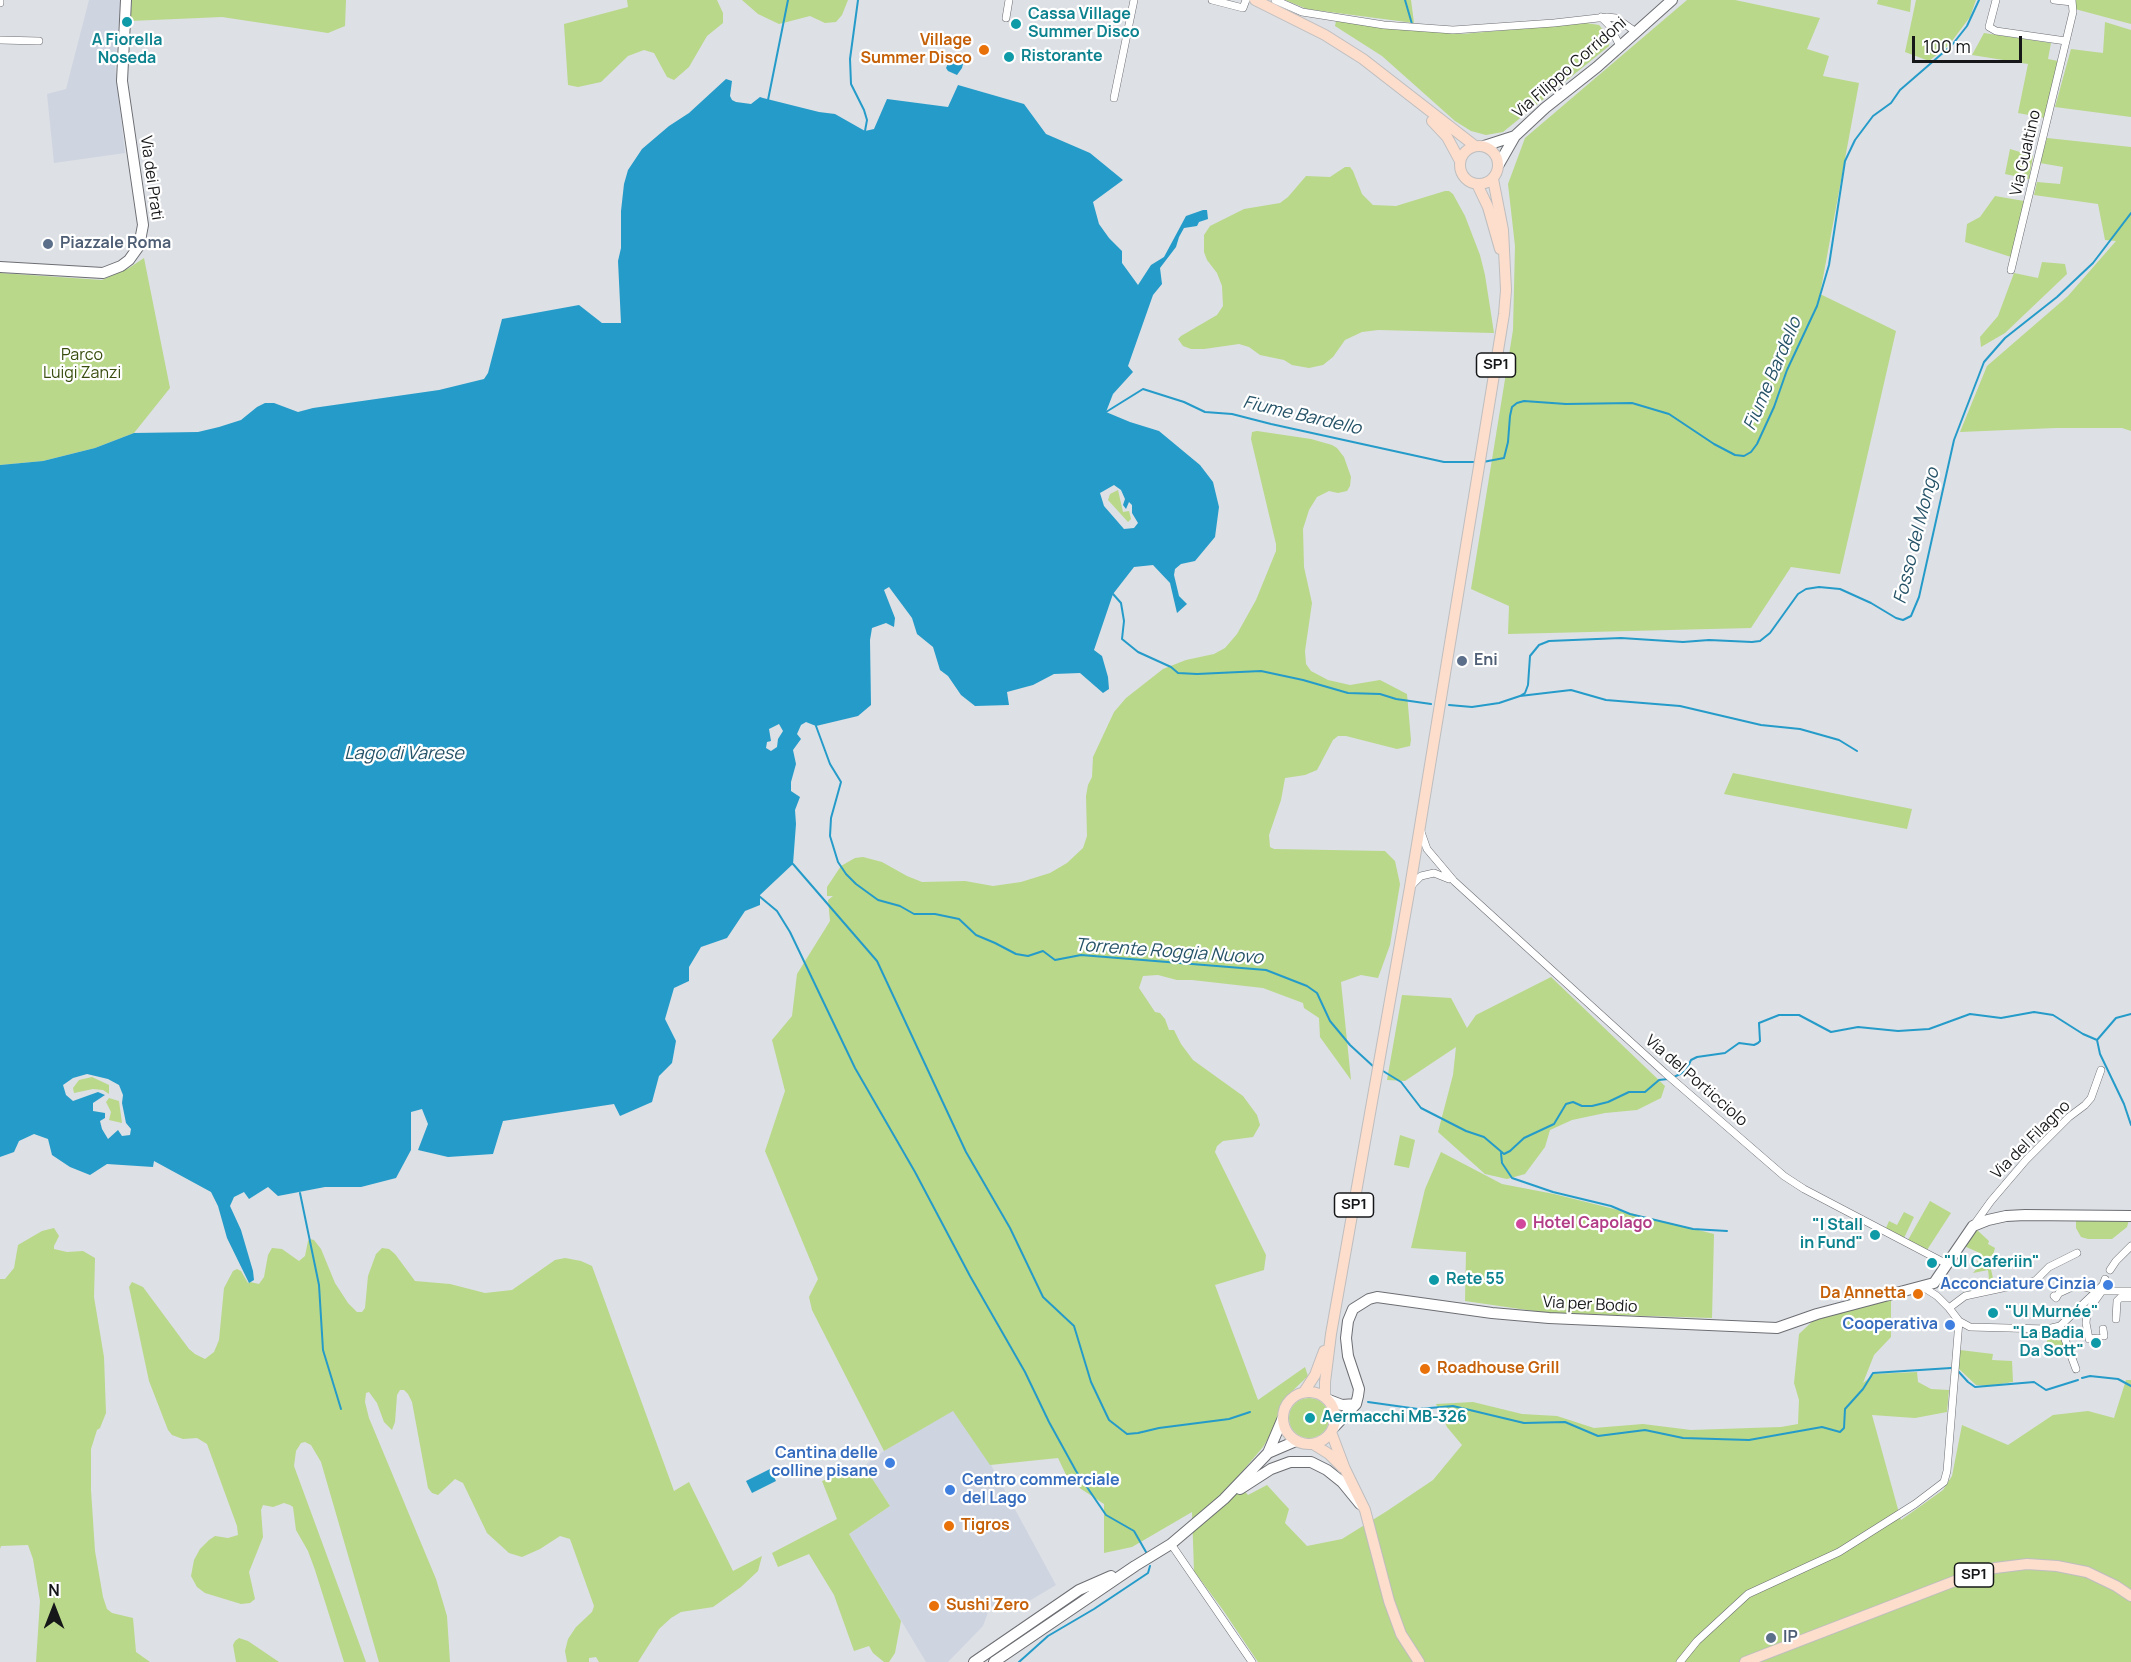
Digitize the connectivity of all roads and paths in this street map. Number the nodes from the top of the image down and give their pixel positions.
1 (126, 0) edge
2 (1009, 0) edge
3 (1134, 0) edge
4 (1212, 0) edge
5 (1246, 0) edge
6 (1255, 0) edge
7 (1275, 0) edge
8 (1672, 0) edge
9 (1996, 0) edge
10 (2054, 0) edge
11 (2072, 1) edge
12 (1601, 17) junction
13 (1006, 18) dead end
14 (1636, 32) junction
15 (0, 40) edge
16 (39, 41) dead end
17 (2066, 41) junction
18 (1620, 46) junction
19 (1403, 90) junction
20 (1114, 98) dead end
21 (1515, 136) junction
22 (1480, 146) junction
23 (1460, 161) junction
24 (1498, 164) junction
25 (1493, 179) junction
26 (1477, 184) junction
27 (0, 267) edge
28 (1505, 270) junction
29 (2011, 270) dead end
30 (1419, 825) junction
31 (1454, 881) junction
32 (1410, 887) junction
33 (2101, 1070) dead end
34 (2131, 1216) edge
35 (1973, 1226) junction
36 (2131, 1246) edge
37 (2078, 1253) dead end
38 (1947, 1264) junction
39 (2110, 1270) dead end
40 (2105, 1279) dead end
41 (1923, 1287) junction
42 (2100, 1290) junction
43 (2131, 1291) edge
44 (2054, 1296) dead end
45 (2131, 1298) edge
46 (1949, 1308) junction
47 (2116, 1319) dead end
48 (1959, 1321) junction
49 (2060, 1326) junction
50 (1331, 1334) junction
51 (2102, 1334) dead end
52 (2076, 1369) dead end
53 (1304, 1392) junction
54 (1327, 1398) junction
55 (1356, 1404) junction
56 (1282, 1420) junction
57 (1333, 1430) junction
58 (1296, 1441) junction
59 (1313, 1444) junction
60 (1268, 1454) junction
61 (1345, 1469) junction
62 (1224, 1499) junction
63 (1365, 1510) junction
64 (1172, 1544) junction
65 (1135, 1566) junction
66 (2131, 1596) edge
67 (1067, 1612) junction
68 (1016, 1634) junction
69 (974, 1662) edge
70 (993, 1662) edge
71 (1251, 1662) edge
72 (1419, 1662) edge
73 (1680, 1662) edge
74 (1745, 1662) edge

1 - 27 street, Via dei Prati
2 - 13 street
3 - 20 street
4 - 5 street
6 - 19 main road, SP1
7 - 12 street
8 - 14 street, Via Filippo Corridoni
9 - 17 street
10 - 11 street
11 - 17 street, Via Gualtino
12 - 14 street
12 - 18 street
14 - 18 street, Via Filippo Corridoni
15 - 16 street
17 - 29 street, Via Gualtino
18 - 21 street, Via Filippo Corridoni
19 - 22 main road, SP1
19 - 23 main road, SP1
21 - 22 street, Via Filippo Corridoni
21 - 24 street, Via Filippo Corridoni
22 - 23 main road
22 - 24 main road, SP1
23 - 26 main road, SP1
24 - 25 main road, SP1
25 - 26 main road
25 - 28 main road, SP1
26 - 28 main road, SP1
28 - 30 main road, SP1
30 - 31 street, Via del Porticciolo
30 - 32 main road, SP1
31 - 32 street
31 - 38 street, Via del Porticciolo
32 - 50 main road, SP1
33 - 35 street, Via del Filagno
34 - 35 street
35 - 38 street
36 - 39 street
37 - 46 street
38 - 41 street
40 - 42 street
41 - 46 street
41 - 55 street, Via per Bodio
42 - 43 street
42 - 44 street
42 - 49 street
42 - 51 street
45 - 47 street
46 - 48 street
48 - 49 street
48 - 73 street
49 - 52 street
50 - 53 main road, SP1
50 - 54 main road, SP1
53 - 54 main road
53 - 56 main road, SP1
54 - 55 street
54 - 57 main road, SP1
55 - 57 street
56 - 58 main road
56 - 60 street
57 - 59 main road
57 - 61 main road, SP1
58 - 59 main road, SP1
58 - 60 street
59 - 61 main road, SP1
60 - 62 street
61 - 63 main road, SP1
62 - 63 street
62 - 64 street
63 - 72 main road, SP1
64 - 65 street
64 - 71 street
65 - 67 street
65 - 68 street
66 - 74 main road, SP1
67 - 68 street
67 - 70 street
68 - 69 street
68 - 70 street

